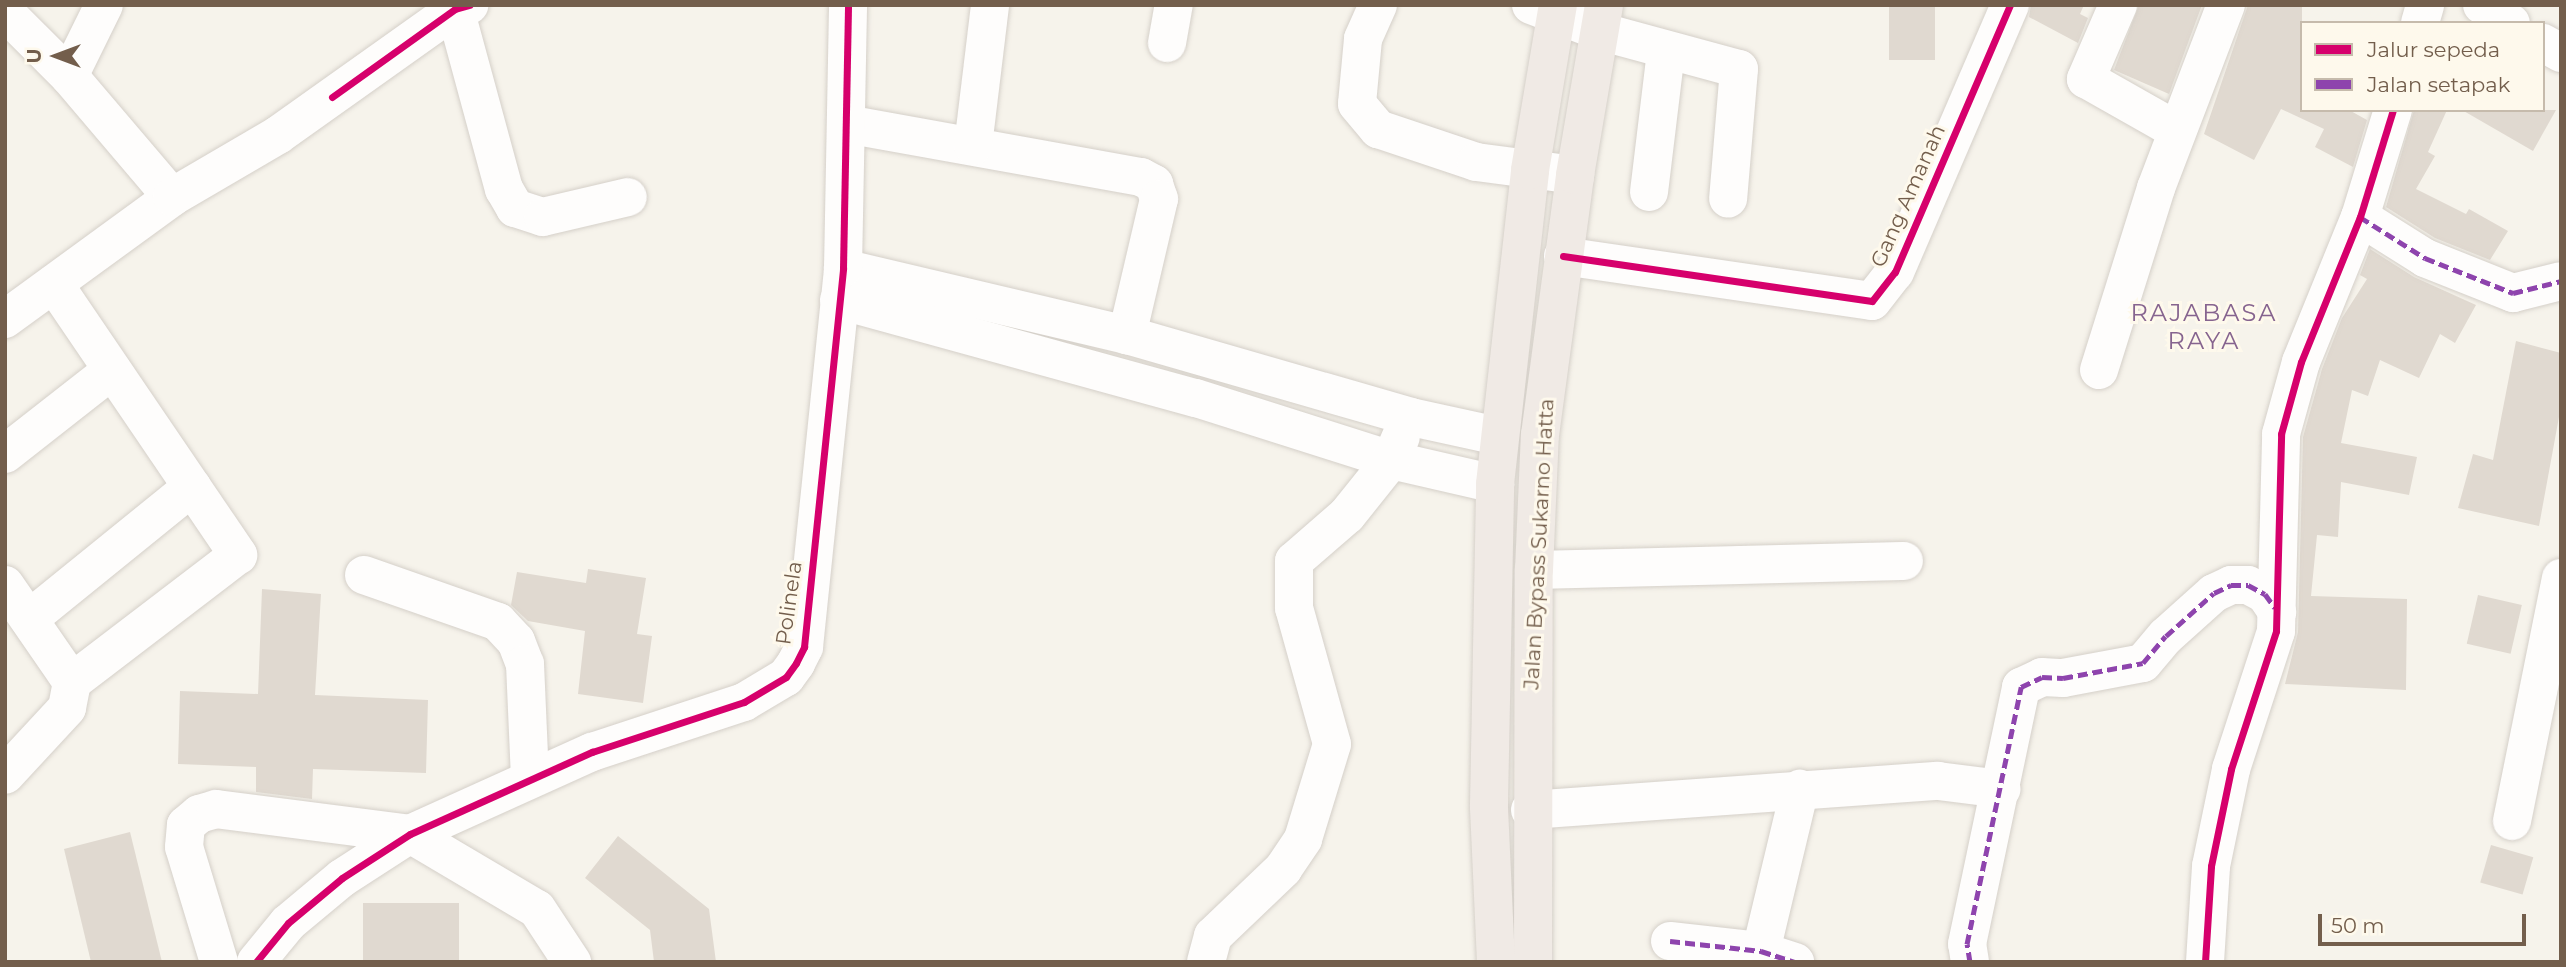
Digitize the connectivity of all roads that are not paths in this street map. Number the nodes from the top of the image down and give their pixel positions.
1 (104, 5) edge
2 (848, 5) edge
3 (990, 5) edge
4 (1174, 5) edge
5 (1378, 5) edge
6 (2010, 5) edge
7 (2118, 5) edge
8 (2226, 5) edge
9 (2482, 5) edge
10 (462, 7) edge
11 (1548, 8) edge
12 (5, 12) edge
13 (1601, 18) edge
14 (2508, 21) edge
15 (1167, 43) dead end
16 (2545, 44) edge
17 (1666, 51) junction
18 (2561, 54) edge
19 (69, 76) junction
20 (2392, 112) edge
21 (846, 124) junction
22 (2176, 130) junction
23 (973, 146) junction
24 (1530, 170) junction
25 (1574, 175) junction
26 (1649, 192) dead end
27 (173, 197) junction
28 (628, 197) dead end
29 (1728, 199) dead end
30 (2360, 216) junction
31 (1563, 256) junction
32 (2561, 281) edge
33 (54, 284) junction
34 (841, 284) junction
35 (5, 319) edge
36 (1127, 335) junction
37 (1209, 358) junction
38 (112, 370) junction
39 (2099, 370) dead end
40 (1196, 398) junction
41 (1410, 417) junction
42 (1498, 436) junction
43 (5, 454) edge
44 (1391, 460) junction
45 (1495, 484) junction
46 (192, 487) junction
47 (1904, 561) dead end
48 (1534, 570) junction
49 (364, 575) dead end
50 (2561, 578) edge
51 (5, 585) edge
52 (2277, 612) junction
53 (29, 620) junction
54 (72, 682) junction
55 (5, 775) edge
56 (530, 779) junction
57 (1800, 789) junction
58 (2001, 789) junction
59 (1530, 810) junction
60 (2512, 821) dead end
61 (410, 834) junction
62 (1670, 941) dead end
63 (1778, 957) edge
64 (219, 962) edge
65 (256, 962) edge
66 (572, 962) edge
67 (1206, 962) edge
68 (1496, 962) edge
69 (1533, 962) edge
70 (1970, 962) edge
71 (2205, 962) edge

1 - 19 street
2 - 21 street, Polinela
3 - 23 street
4 - 15 street
5 - 24 street
6 - 31 street, Gang Amanah
7 - 22 street
8 - 22 street
9 - 14 street
10 - 27 street
10 - 28 street
11 - 13 street
11 - 24 highway, Jalan Bypass Sukarno Hatta
12 - 19 street
13 - 17 street
13 - 25 highway, Jalan Bypass Sukarno Hatta
16 - 18 street
17 - 26 street
17 - 29 street
19 - 27 street
20 - 30 street
21 - 23 street
21 - 34 street, Polinela
22 - 39 street
23 - 36 street
24 - 25 street
24 - 42 highway, Jalan Bypass Sukarno Hatta
25 - 31 highway, Jalan Bypass Sukarno Hatta
27 - 33 street
30 - 32 street
30 - 52 street
31 - 48 highway, Jalan Bypass Sukarno Hatta
33 - 35 street
33 - 38 street
34 - 36 street
34 - 40 street
34 - 56 street, Polinela
36 - 37 street
37 - 40 street
37 - 41 street
38 - 43 street
38 - 46 street
40 - 44 street
41 - 42 street
41 - 44 street
42 - 45 highway, Jalan Bypass Sukarno Hatta
44 - 45 street
44 - 67 street
45 - 68 highway, Jalan Bypass Sukarno Hatta
46 - 53 street
46 - 54 street
47 - 48 street
48 - 59 highway, Jalan Bypass Sukarno Hatta
49 - 56 street
50 - 60 street
51 - 53 street
52 - 58 street
52 - 71 street
53 - 54 street
54 - 55 street
56 - 61 street, Polinela
57 - 58 street
57 - 59 street
57 - 63 street
58 - 70 street
59 - 69 highway, Jalan Bypass Sukarno Hatta
61 - 64 street
61 - 65 street, Polinela
61 - 66 street
62 - 63 street

